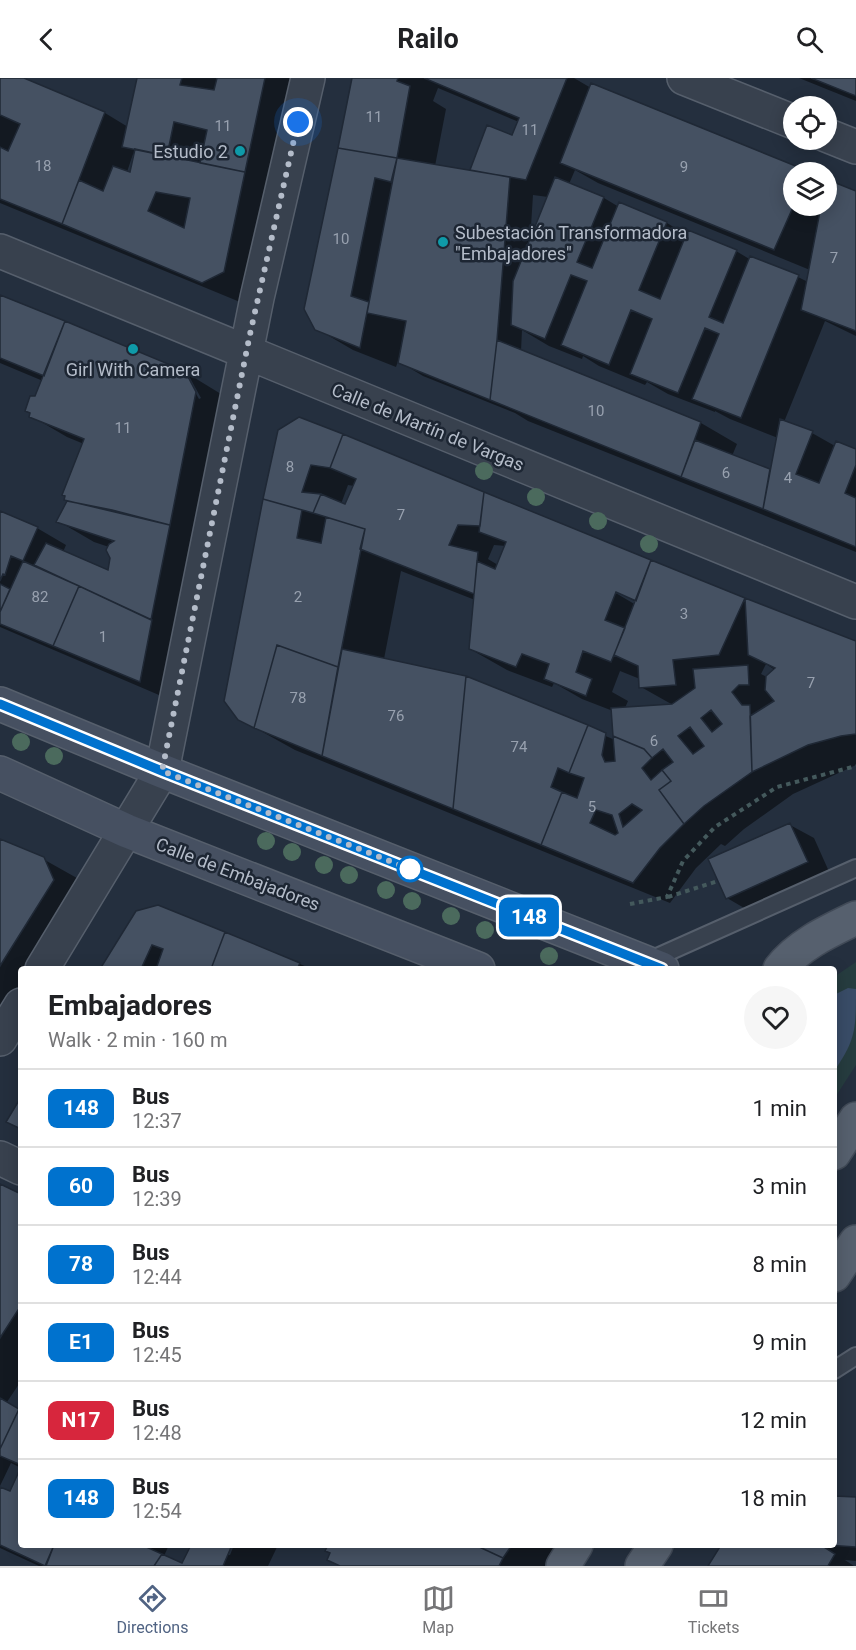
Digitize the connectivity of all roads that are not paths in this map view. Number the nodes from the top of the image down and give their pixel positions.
1 (308, 78) edge
2 (684, 78) edge
3 (783, 118) edge
4 (837, 139) edge
5 (856, 147) edge
6 (0, 251) edge
7 (246, 353) junction
8 (856, 602) edge
9 (0, 704) edge
10 (162, 771) junction
11 (0, 773) edge
12 (127, 831) junction
13 (856, 868) edge
14 (856, 918) edge
15 (654, 965) edge
16 (44, 966) edge
17 (470, 966) edge
18 (782, 966) edge
19 (18, 1010) edge
20 (0, 1039) edge
21 (856, 1119) edge
22 (837, 1148) edge
23 (0, 1158) edge
24 (18, 1167) edge
25 (837, 1234) edge
26 (856, 1237) edge
27 (856, 1242) edge
28 (837, 1270) edge
29 (856, 1356) edge
30 (837, 1368) edge
31 (574, 1548) edge
32 (654, 1548) edge
33 (563, 1566) edge
34 (642, 1566) edge

1 - 7 street
2 - 3 street
4 - 5 street
6 - 7 street, Calle de Martín de Vargas
7 - 8 street, Calle de Martín de Vargas
7 - 10 street
9 - 10 main road
10 - 12 street
10 - 15 main road
11 - 12 main road, Calle de Embajadores
12 - 16 street
12 - 17 main road, Calle de Embajadores
13 - 15 lane
14 - 18 main road
19 - 20 street
21 - 22 main road
23 - 24 street
25 - 26 main road
27 - 28 main road
29 - 30 lane
31 - 33 main road
32 - 34 main road

